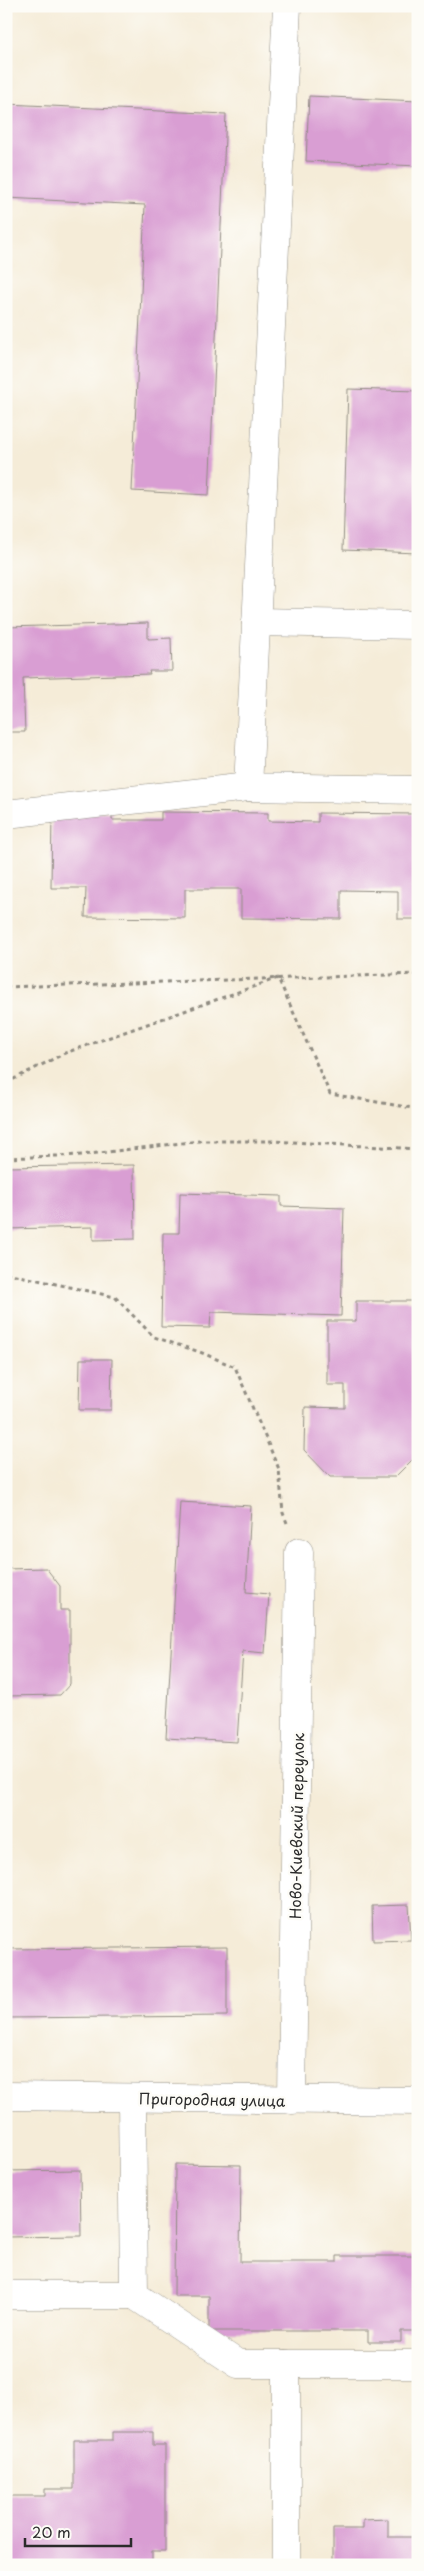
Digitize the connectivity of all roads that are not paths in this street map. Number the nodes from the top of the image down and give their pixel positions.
1 (287, 6) edge
2 (256, 622) junction
3 (418, 625) edge
4 (248, 787) junction
5 (418, 790) edge
6 (6, 814) edge
7 (299, 1552) road end
8 (6, 2096) edge
9 (132, 2098) junction
10 (292, 2100) junction
11 (418, 2101) edge
12 (6, 2294) edge
13 (134, 2295) junction
14 (286, 2364) junction
15 (418, 2364) edge
16 (286, 2563) dead end

1 - 2 street
2 - 3 street
2 - 4 street
4 - 5 street
4 - 6 street
7 - 10 street, Ново-Киевский переулок
8 - 9 street, Пригородная улица
9 - 10 street, Пригородная улица
9 - 13 street
10 - 11 street, Пригородная улица
12 - 13 street
13 - 14 street
14 - 15 street
14 - 16 street

